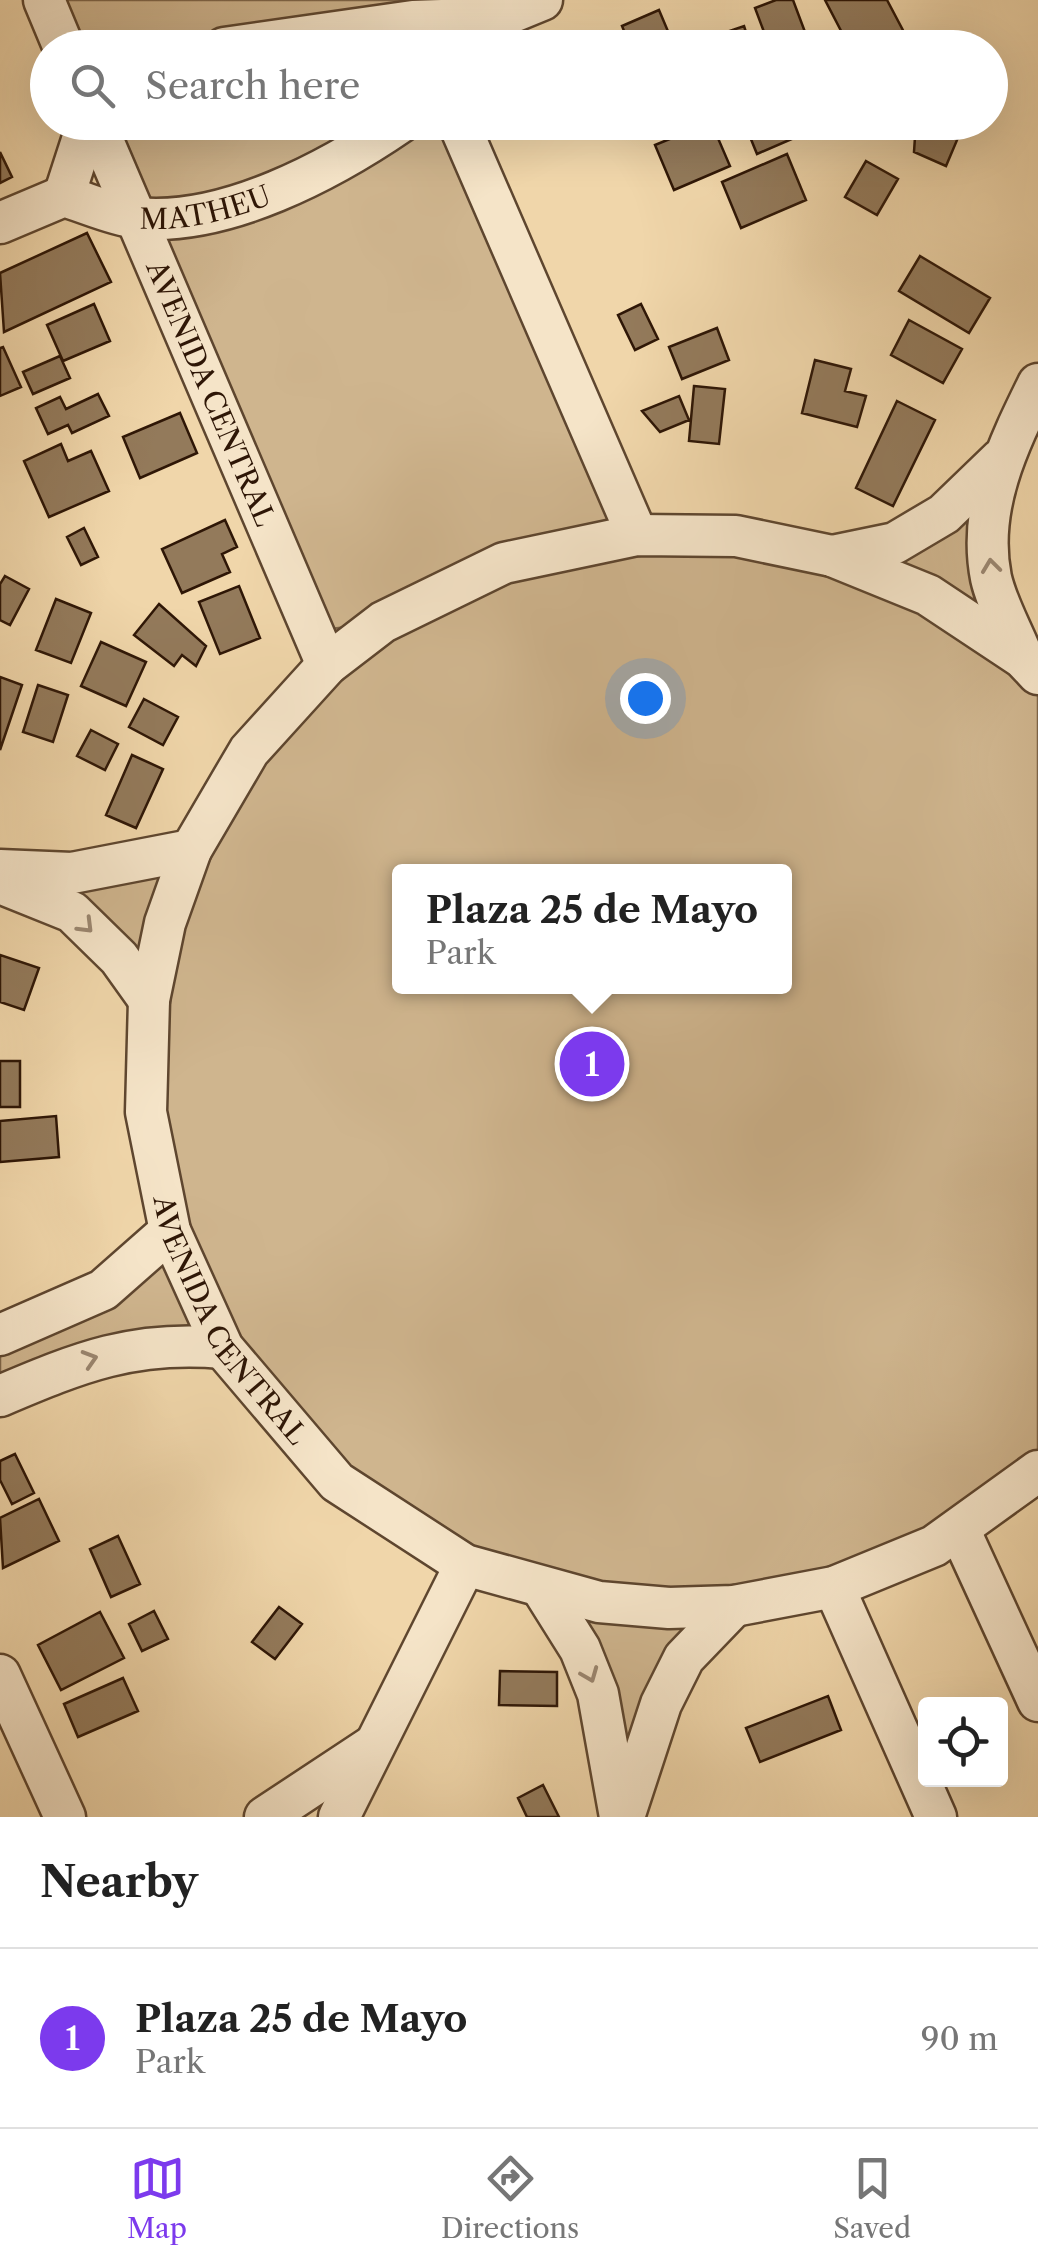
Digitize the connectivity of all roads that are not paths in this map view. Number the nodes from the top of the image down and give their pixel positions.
1 (44, 0) edge
2 (542, 0) edge
3 (414, 23) edge
4 (56, 30) edge
5 (361, 30) edge
6 (466, 30) edge
7 (493, 30) edge
8 (82, 140) edge
9 (104, 140) edge
10 (374, 140) edge
11 (466, 140) edge
12 (64, 196) junction
13 (136, 218) junction
14 (0, 223) edge
15 (1038, 384) edge
16 (1001, 458) junction
17 (637, 535) junction
18 (832, 556) junction
19 (327, 665) junction
20 (1030, 666) edge
21 (191, 850) junction
22 (0, 870) edge
23 (0, 884) edge
24 (149, 1000) junction
25 (170, 1232) junction
26 (0, 1335) edge
27 (222, 1348) junction
28 (0, 1396) edge
29 (1033, 1480) edge
30 (959, 1529) junction
31 (465, 1565) junction
32 (834, 1587) junction
33 (543, 1590) junction
34 (734, 1606) junction
35 (0, 1675) edge
36 (1038, 1701) edge
37 (375, 1744) junction
38 (65, 1817) edge
39 (265, 1817) edge
40 (339, 1817) edge
41 (622, 1817) edge
42 (936, 1817) edge

1 - 4 street
2 - 7 street
3 - 5 street
3 - 6 street
8 - 12 street
9 - 13 street, AVENIDA CENTRAL
10 - 13 street, MATHEU
11 - 17 street
12 - 13 street, MATHEU
12 - 14 street
13 - 19 street, AVENIDA CENTRAL
15 - 16 street
16 - 18 street
20 -> 16 street
17 - 18 street, AVENIDA CENTRAL
17 - 19 street, AVENIDA CENTRAL
18 - 20 street, AVENIDA CENTRAL
19 - 21 street, AVENIDA CENTRAL
21 - 22 street
21 - 24 street, AVENIDA CENTRAL
23 -> 24 street
24 - 25 street, AVENIDA CENTRAL
25 - 26 street
25 - 27 street, AVENIDA CENTRAL
28 -> 27 street
27 - 31 street, AVENIDA CENTRAL
29 - 30 street, AVENIDA CENTRAL
30 - 32 street, AVENIDA CENTRAL
30 - 36 street
31 - 33 street, AVENIDA CENTRAL
31 - 37 street
32 - 34 street, AVENIDA CENTRAL
32 - 42 street
33 - 34 street, AVENIDA CENTRAL
33 -> 41 street
34 - 41 street
35 - 38 street
37 - 39 street
37 - 40 street

